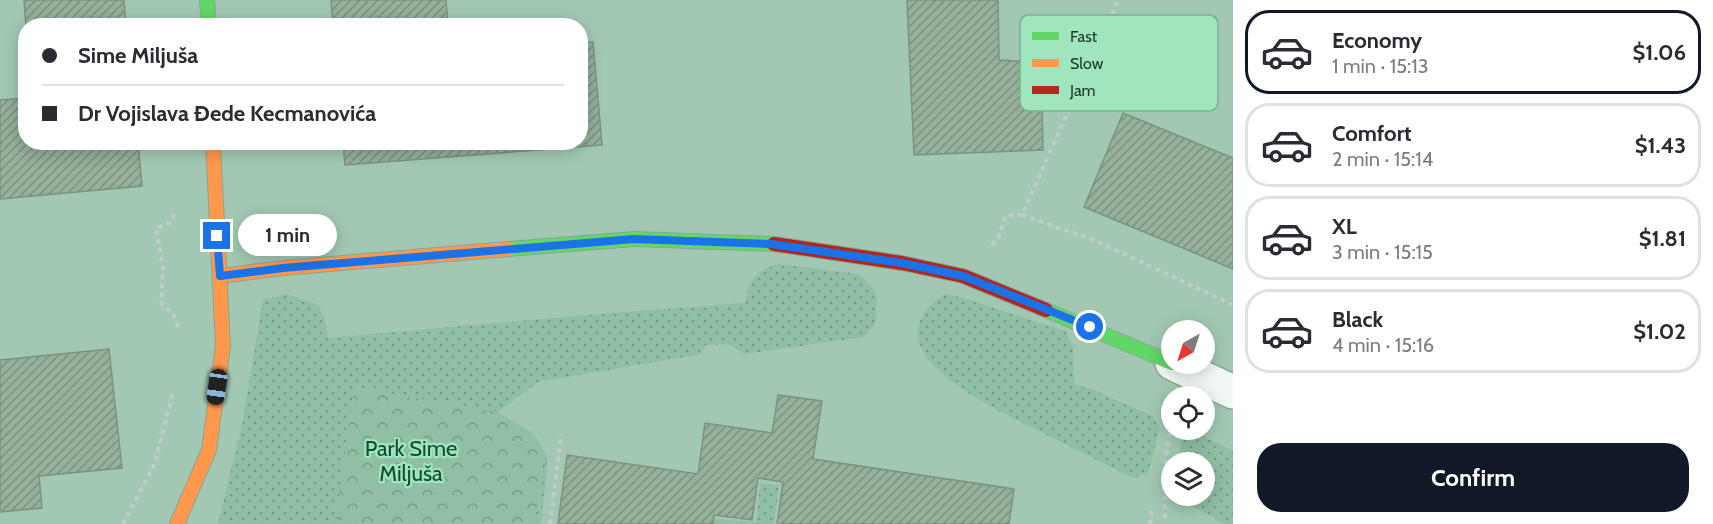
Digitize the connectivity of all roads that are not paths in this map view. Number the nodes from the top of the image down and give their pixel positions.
1 (207, 0) edge
2 (208, 18) edge
3 (213, 150) edge
4 (220, 276) junction
5 (1161, 358) edge
6 (1194, 374) edge
7 (1233, 393) edge
8 (177, 524) edge

1 - 2 street
3 - 4 street
4 - 5 street
4 - 8 street
6 - 7 street

